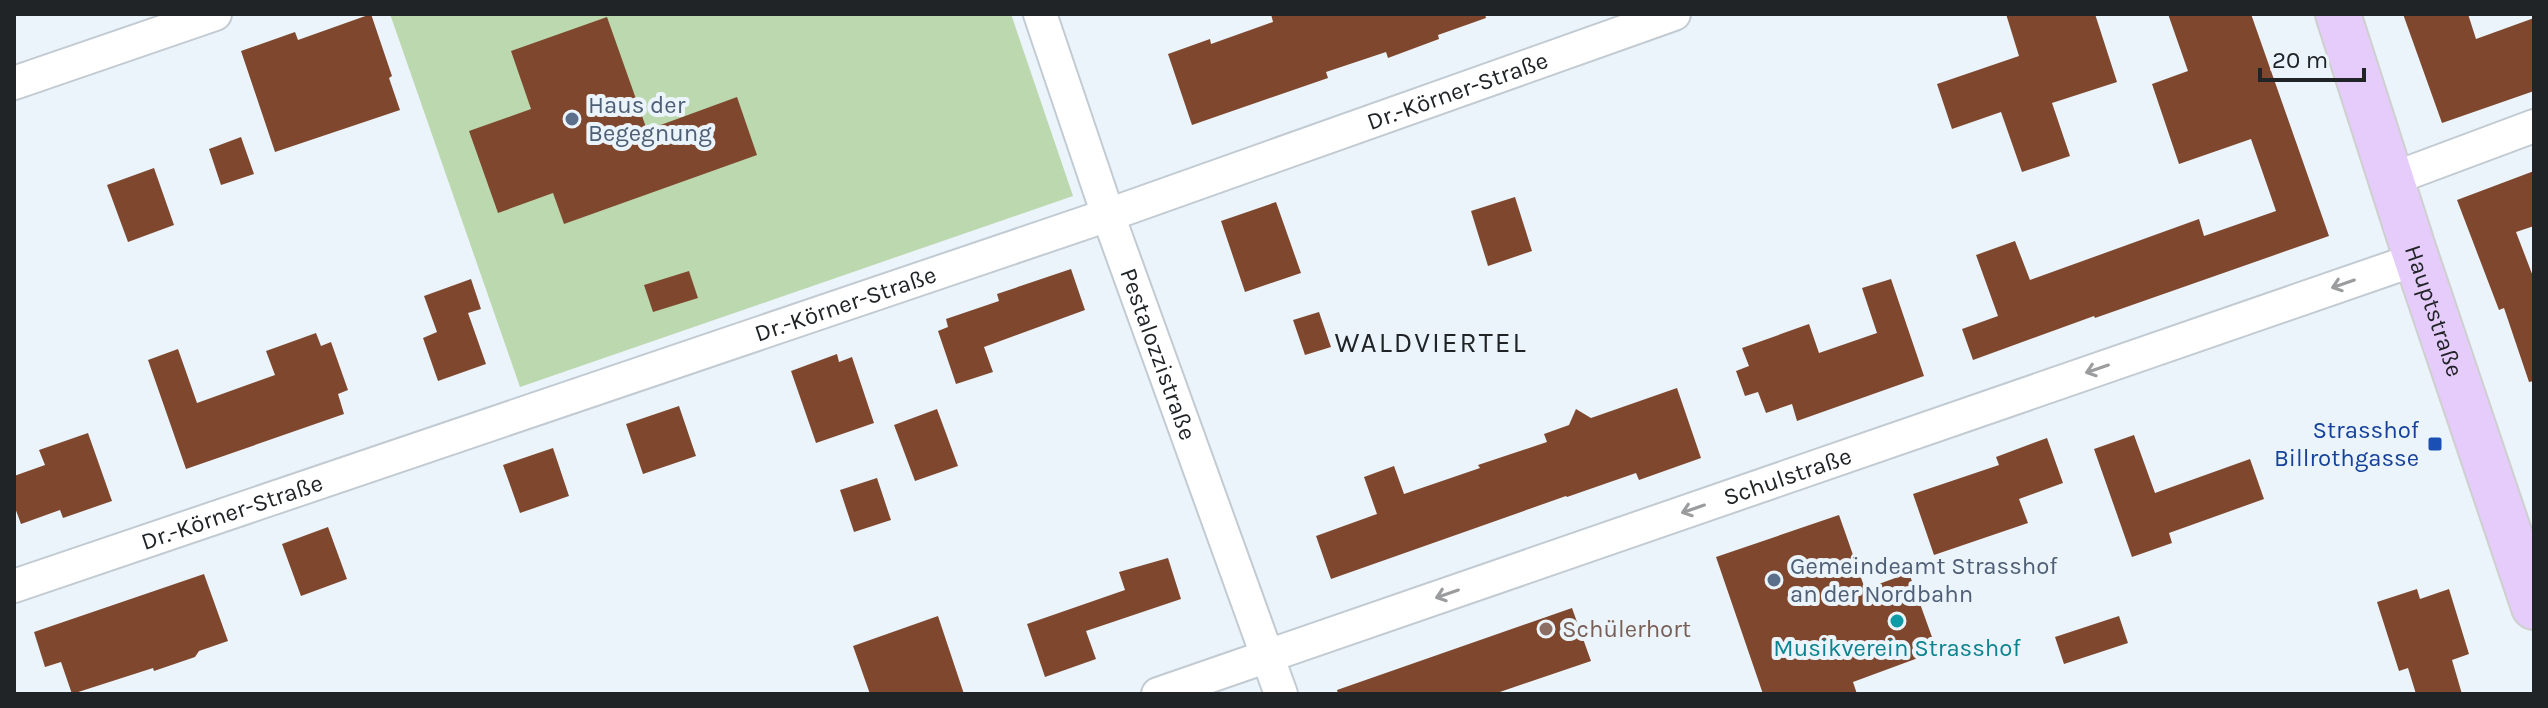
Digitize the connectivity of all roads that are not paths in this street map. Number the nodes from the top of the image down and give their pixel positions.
1 (215, 14) edge
2 (1040, 14) edge
3 (1674, 14) edge
4 (2338, 14) edge
5 (14, 83) edge
6 (2534, 126) edge
7 (2392, 179) junction
8 (1108, 215) junction
9 (2417, 259) junction
10 (14, 586) edge
11 (2534, 607) edge
12 (1268, 655) junction
13 (1158, 694) edge
14 (1281, 694) edge

1 - 5 street
2 - 8 street, Pestalozzistraße
3 - 8 street, Dr.-Körner-Straße
4 - 7 main road, Hauptstraße
6 - 7 street
7 - 9 main road, Hauptstraße
8 - 10 street, Dr.-Körner-Straße
8 - 12 street, Pestalozzistraße
9 - 11 main road, Hauptstraße
9 -> 12 street, Schulstraße
12 - 13 street, Schulstraße
12 - 14 street, Pestalozzistraße

